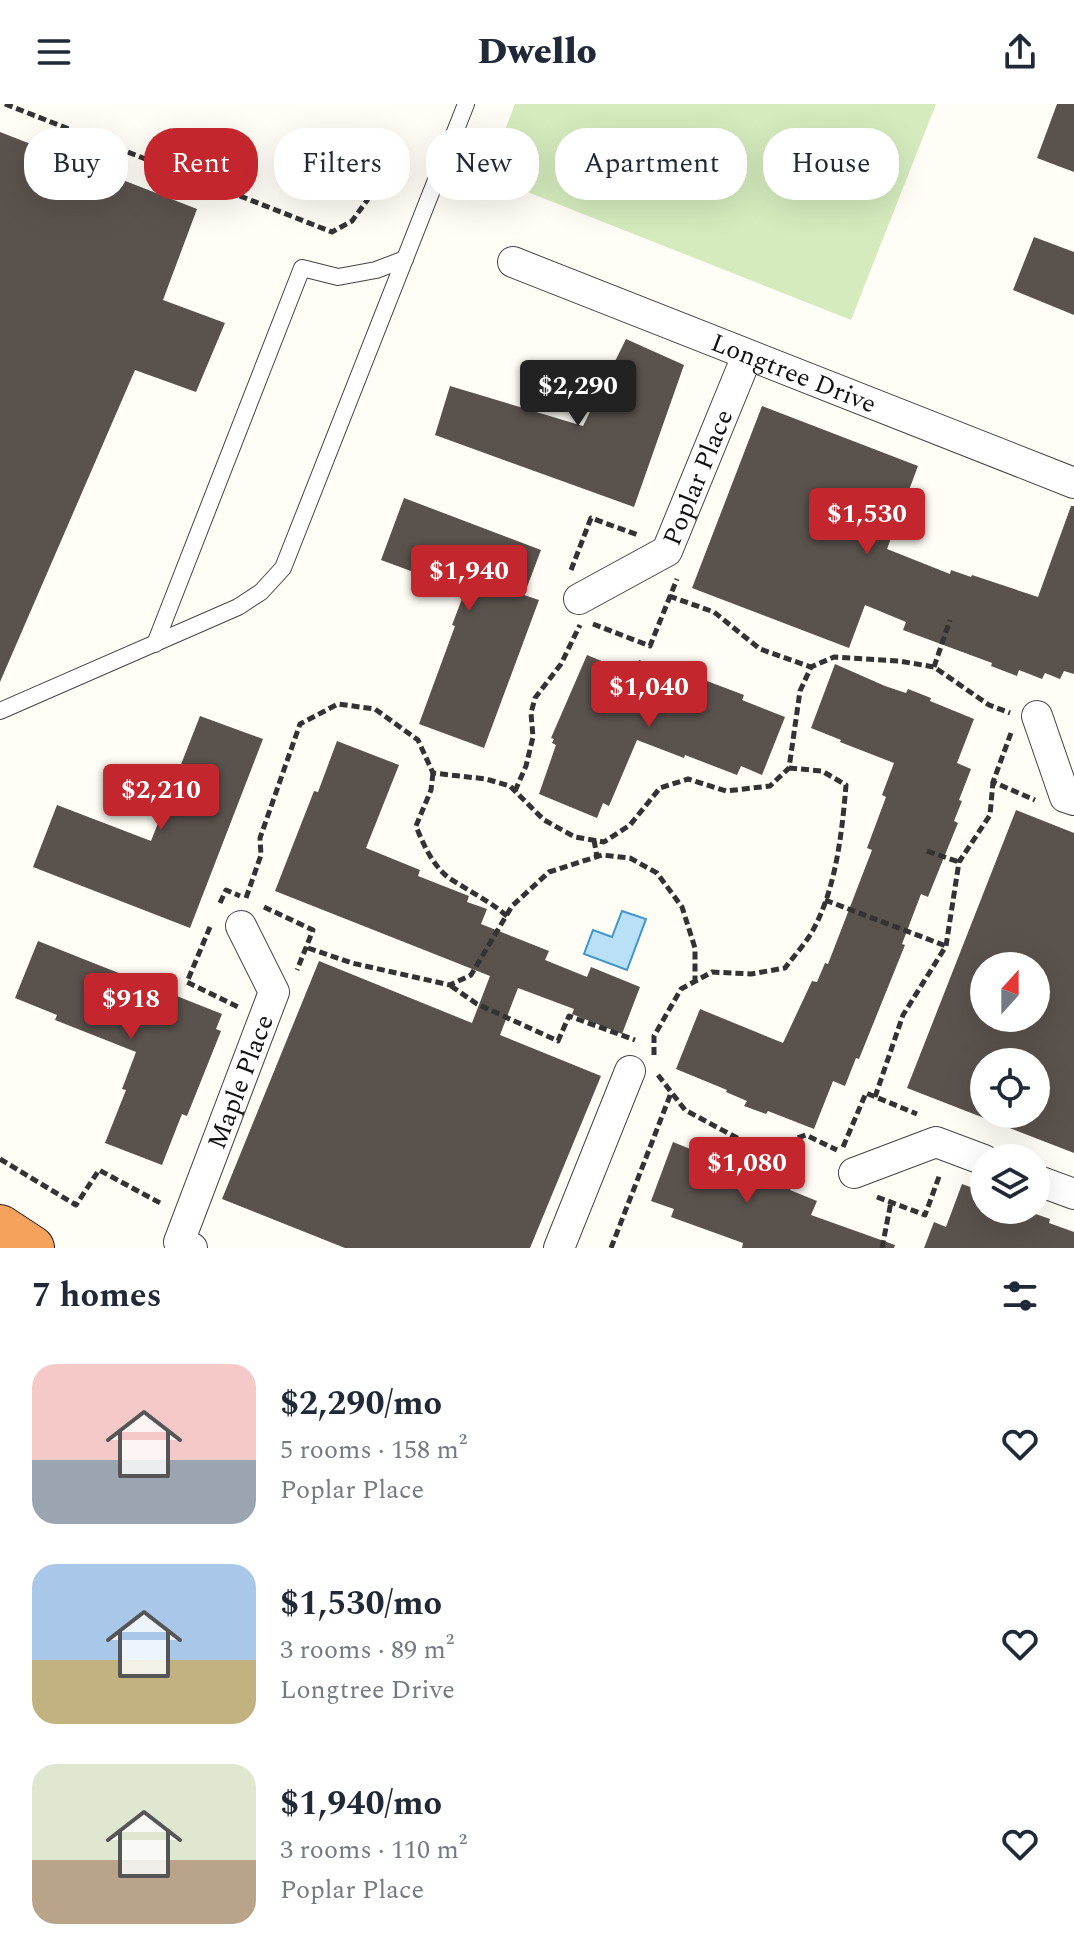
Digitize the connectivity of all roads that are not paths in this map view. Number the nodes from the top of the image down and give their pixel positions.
1 (466, 104) edge
2 (405, 259) junction
3 (513, 262) dead end
4 (747, 356) junction
5 (1074, 483) edge
6 (580, 610) road end
7 (155, 644) junction
8 (0, 711) edge
9 (1027, 716) road end
10 (1074, 800) edge
11 (244, 912) road end
12 (646, 1066) road end
13 (970, 1155) edge
14 (848, 1162) road end
15 (1050, 1185) edge
16 (1074, 1194) edge
17 (0, 1227) edge
18 (186, 1245) edge
19 (32, 1248) edge
20 (559, 1248) edge

1 - 2 lane
2 - 7 lane
2 - 7 lane
3 - 4 street, Longtree Drive
4 - 5 street, Longtree Drive
4 - 6 street, Poplar Place
7 - 8 lane
9 - 10 street
11 - 18 street, Maple Place
12 - 20 street
13 - 14 street
15 - 16 street
17 - 19 highway

